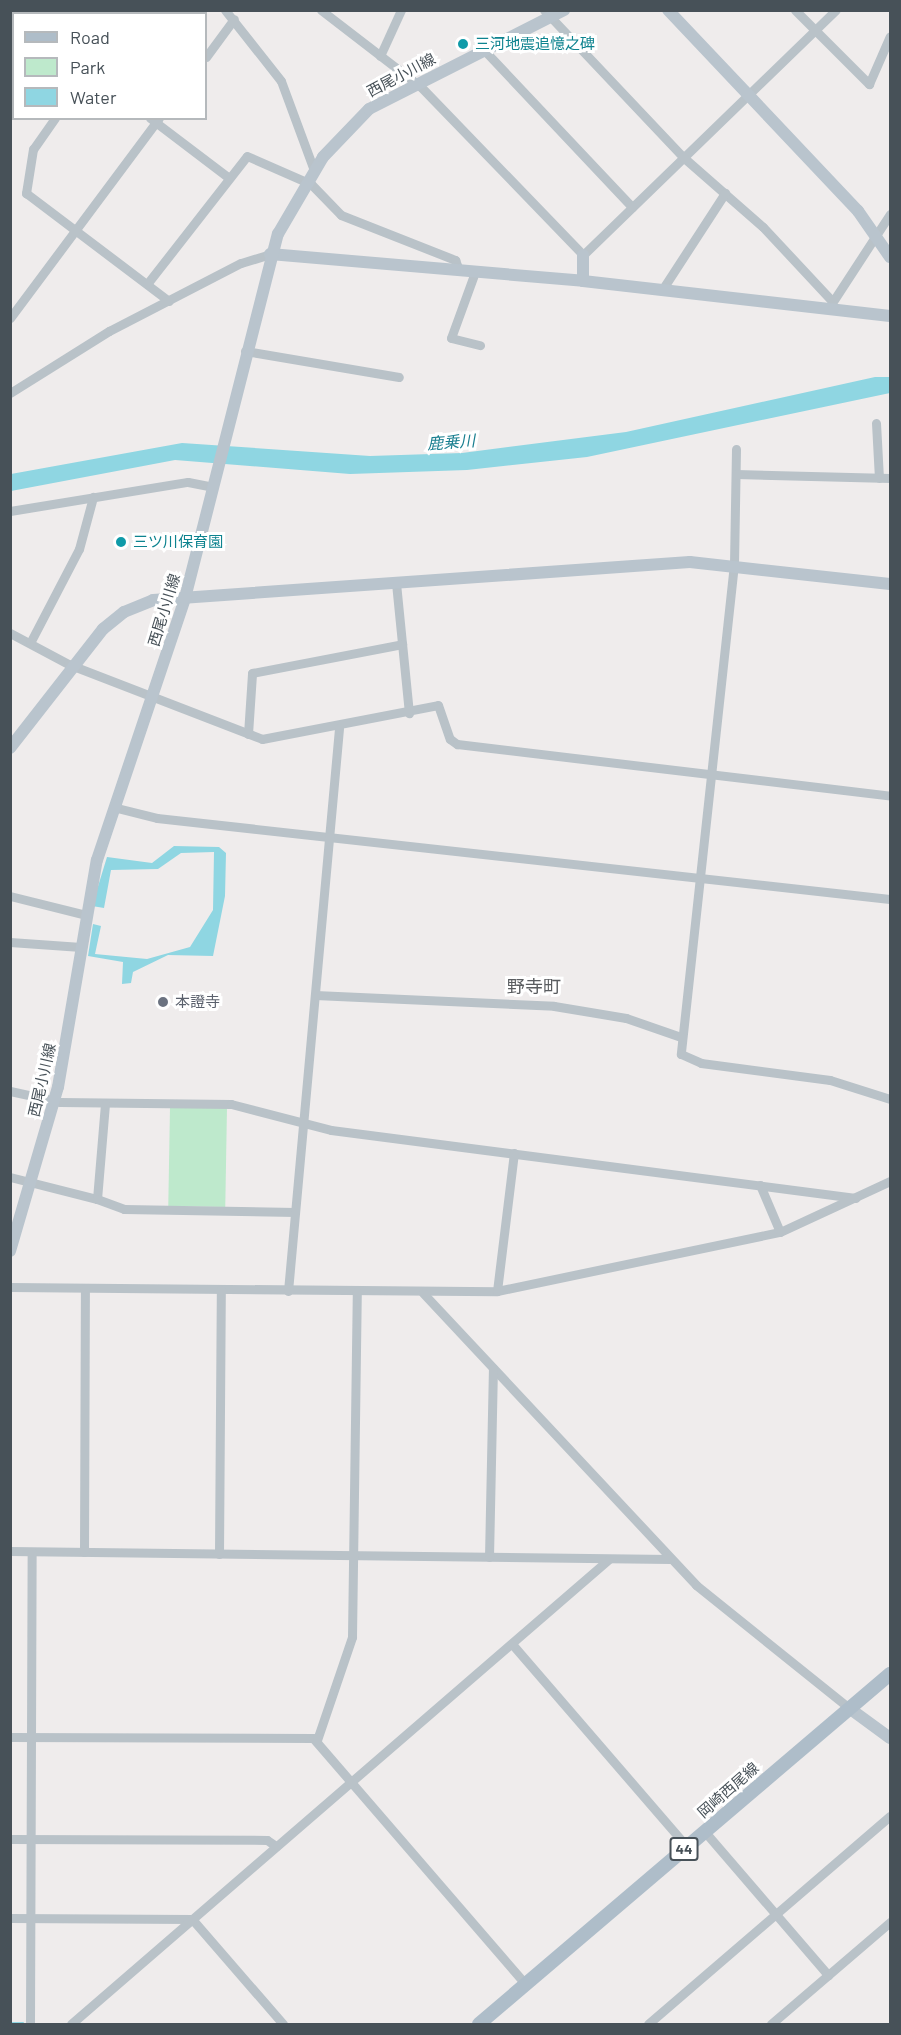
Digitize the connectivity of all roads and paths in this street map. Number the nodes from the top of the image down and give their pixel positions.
1 (225, 10) edge
2 (321, 10) edge
3 (401, 10) edge
4 (564, 10) edge
5 (668, 10) edge
6 (795, 10) edge
7 (836, 10) edge
8 (547, 14) edge
9 (234, 19) junction
10 (815, 31) junction
11 (891, 36) edge
12 (484, 50) junction
13 (207, 56) edge
14 (380, 56) junction
15 (415, 84) junction
16 (747, 95) junction
17 (53, 120) edge
18 (155, 120) edge
19 (683, 157) junction
20 (314, 170) junction
21 (229, 178) junction
22 (307, 182) junction
23 (724, 193) junction
24 (632, 207) junction
25 (891, 214) edge
26 (75, 230) junction
27 (877, 233) junction
28 (270, 254) junction
29 (583, 255) junction
30 (891, 257) edge
31 (459, 270) junction
32 (475, 272) junction
33 (583, 281) junction
34 (147, 284) junction
35 (662, 290) junction
36 (169, 301) junction
37 (831, 304) junction
38 (891, 316) edge
39 (10, 318) edge
40 (480, 345) dead end
41 (245, 351) junction
42 (399, 377) dead end
43 (10, 393) edge
44 (876, 423) dead end
45 (736, 449) dead end
46 (736, 474) junction
47 (879, 478) junction
48 (891, 478) edge
49 (215, 484) junction
50 (93, 497) junction
51 (10, 511) edge
52 (734, 564) junction
53 (396, 583) junction
54 (891, 584) edge
55 (185, 598) junction
56 (10, 633) edge
57 (30, 643) junction
58 (402, 644) junction
59 (75, 666) junction
60 (152, 696) junction
61 (409, 713) junction
62 (339, 728) junction
63 (248, 734) junction
64 (10, 748) edge
65 (711, 773) junction
66 (891, 796) edge
67 (113, 807) junction
68 (330, 834) junction
69 (700, 876) junction
70 (10, 896) edge
71 (891, 899) edge
72 (86, 915) junction
73 (10, 942) edge
74 (81, 947) junction
75 (315, 994) junction
76 (681, 1037) junction
77 (10, 1091) edge
78 (891, 1099) edge
79 (54, 1101) junction
80 (105, 1104) junction
81 (302, 1125) junction
82 (514, 1153) junction
83 (10, 1177) edge
84 (891, 1181) edge
85 (31, 1182) junction
86 (760, 1185) junction
87 (856, 1198) junction
88 (97, 1199) junction
89 (295, 1212) junction
90 (780, 1232) junction
91 (10, 1251) edge
92 (10, 1287) edge
93 (86, 1289) junction
94 (221, 1290) junction
95 (288, 1291) junction
96 (497, 1291) junction
97 (357, 1292) junction
98 (423, 1293) junction
99 (493, 1368) junction
100 (10, 1551) edge
101 (32, 1552) junction
102 (84, 1552) junction
103 (219, 1554) junction
104 (354, 1556) junction
105 (489, 1557) junction
106 (609, 1559) junction
107 (670, 1559) junction
108 (512, 1644) junction
109 (891, 1674) edge
110 (849, 1708) junction
111 (10, 1737) edge
112 (31, 1737) junction
113 (891, 1738) edge
114 (317, 1740) junction
115 (352, 1782) junction
116 (891, 1816) edge
117 (705, 1832) junction
118 (10, 1839) edge
119 (31, 1839) junction
120 (276, 1846) junction
121 (687, 1847) junction
122 (776, 1914) junction
123 (31, 1917) junction
124 (10, 1918) edge
125 (192, 1919) junction
126 (891, 1922) edge
127 (828, 1975) junction
128 (526, 1984) junction
129 (30, 2025) edge
130 (71, 2025) edge
131 (283, 2025) edge
132 (479, 2025) edge
133 (648, 2025) edge
134 (771, 2025) edge

1 - 9 street
2 - 14 street
3 - 14 street
4 - 8 street, 西尾小川線
5 - 16 street
6 - 10 street
7 - 10 street
8 - 12 street, 西尾小川線
8 - 19 street
9 - 13 street
9 - 20 street
10 - 11 street
10 - 16 street
12 - 15 street, 西尾小川線
12 - 24 street
14 - 15 street
15 - 20 street, 西尾小川線
15 - 29 street
16 - 19 street
16 - 27 street
17 - 26 street
18 - 21 street
18 - 26 street
19 - 23 street
19 - 24 street
20 - 22 street, 西尾小川線
21 - 22 street
21 - 34 street
22 - 28 street, 西尾小川線
22 - 31 street
23 - 35 street
23 - 37 street
24 - 29 street
25 - 27 street
26 - 34 street
26 - 39 street
27 - 30 street
27 - 37 street
28 - 31 street
28 - 36 street
28 - 41 street, 西尾小川線
29 - 33 street
31 - 32 street
32 - 33 street
32 - 40 street
33 - 35 street
34 - 36 street
35 - 37 street
36 - 43 street
37 - 38 street
41 - 42 street
41 - 49 street, 西尾小川線
44 - 47 street
45 - 46 street
46 - 47 street
46 - 52 street
47 - 48 street
49 - 50 street
49 - 55 street, 西尾小川線
50 - 51 street
50 - 57 street
52 - 53 street
52 - 54 street
52 - 65 street
53 - 55 street
53 - 58 street
55 - 59 street
55 - 60 street, 西尾小川線
56 - 57 street
57 - 59 street
58 - 61 street
58 - 63 street
59 - 60 street
59 - 64 street
60 - 63 street
60 - 67 street, 西尾小川線
61 - 62 street
61 - 65 street
62 - 63 street
62 - 68 street
65 - 66 street
65 - 69 street
67 - 68 street
67 - 72 street, 西尾小川線
68 - 69 street
68 - 75 street
69 - 71 street
69 - 76 street
70 - 72 street
72 - 74 street, 西尾小川線
73 - 74 street
74 - 79 street, 西尾小川線
75 - 76 street
75 - 81 street
76 - 78 street
77 - 79 street
79 - 80 street
79 - 85 street, 西尾小川線
80 - 81 street
80 - 88 street
81 - 82 street
81 - 89 street
82 - 86 street
82 - 96 street
83 - 85 street
84 - 87 street
85 - 88 street
85 - 91 street, 西尾小川線
86 - 87 street
86 - 90 street
87 - 90 street
88 - 89 street
89 - 95 street
90 - 96 street
92 - 93 street
93 - 94 street
93 - 102 street
94 - 95 street
94 - 103 street
95 - 97 street
96 - 98 street
97 - 98 street
97 - 104 street
98 - 99 street
99 - 105 street
99 - 107 street
100 - 101 street
101 - 102 street
101 - 112 street
102 - 103 street
103 - 104 street
104 - 105 street
104 - 114 street
105 - 106 street
106 - 107 street
106 - 108 street
107 - 110 street
108 - 115 street
108 - 121 street
109 - 110 main road, 岡崎西尾線 / 44
110 - 113 street
110 - 117 main road, 岡崎西尾線 / 44
111 - 112 street
112 - 114 street
112 - 119 street
114 - 115 street
115 - 120 street
115 - 128 street
116 - 122 street
117 - 121 main road, 岡崎西尾線 / 44
117 - 122 street
118 - 119 street
119 - 120 street
119 - 123 street
120 - 125 street
121 - 128 main road, 岡崎西尾線 / 44
122 - 127 street
122 - 133 street
123 - 124 street
123 - 125 street
123 - 129 street
125 - 130 street
125 - 131 street
126 - 127 street
127 - 134 street
128 - 132 main road, 岡崎西尾線 / 44

